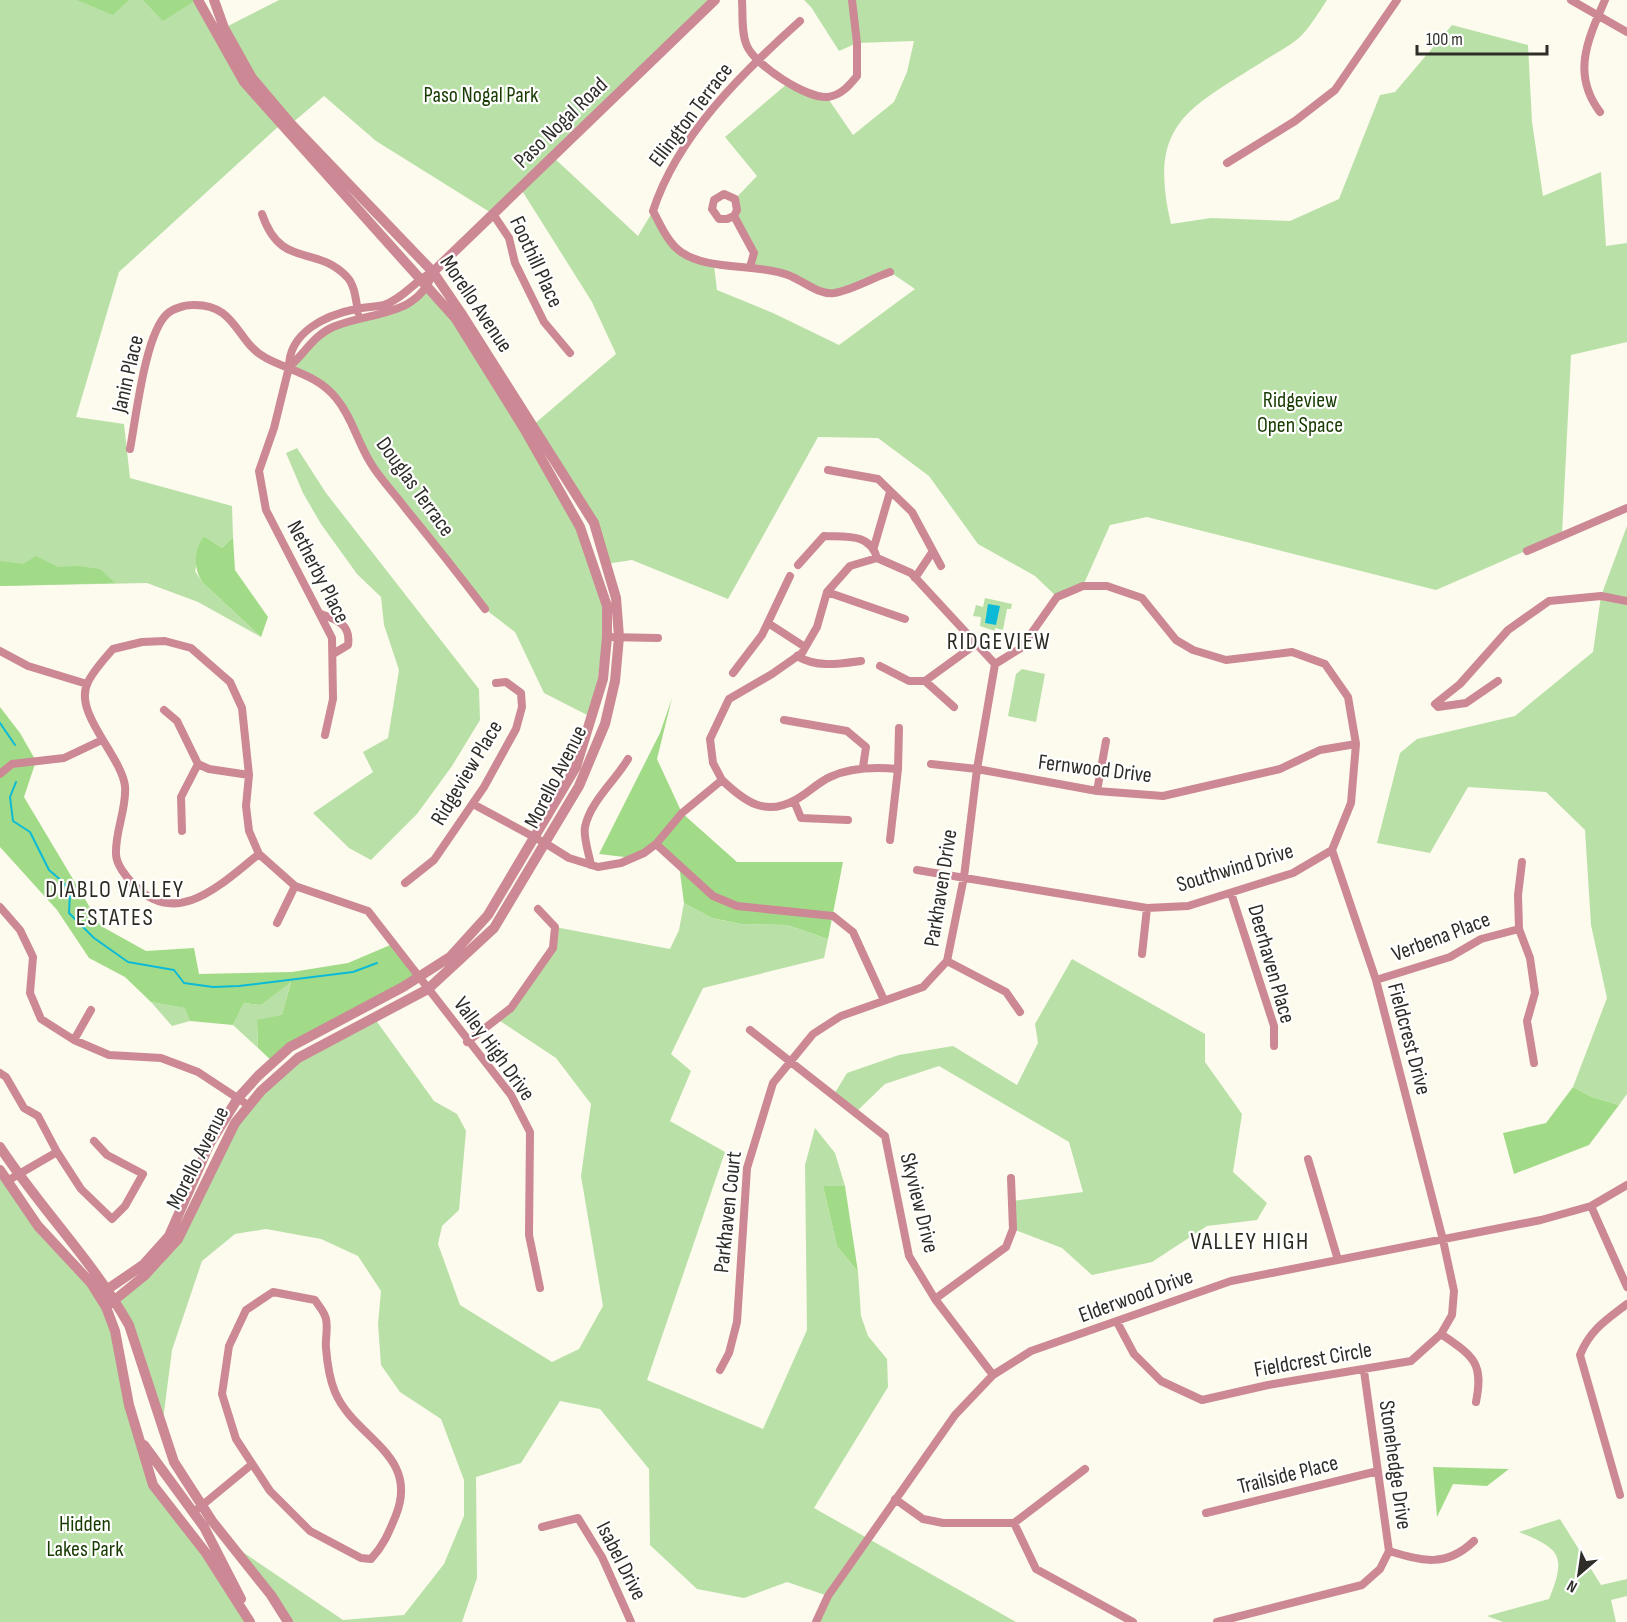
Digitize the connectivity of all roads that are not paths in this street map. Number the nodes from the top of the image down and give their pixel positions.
1 (198, 0) edge
2 (214, 0) edge
3 (715, 0) edge
4 (742, 0) edge
5 (852, 0) edge
6 (1397, 0) edge
7 (1571, 0) edge
8 (1605, 0) edge
9 (1598, 16) junction
10 (800, 21) dead end
11 (1627, 32) edge
12 (756, 60) junction
13 (1600, 112) dead end
14 (1227, 163) dead end
15 (262, 214) dead end
16 (493, 214) junction
17 (734, 216) dead end
18 (750, 267) junction
19 (433, 272) junction
20 (890, 272) dead end
21 (418, 279) junction
22 (428, 288) junction
23 (357, 308) junction
24 (359, 319) junction
25 (570, 353) dead end
26 (289, 367) junction
27 (130, 449) dead end
28 (828, 470) dead end
29 (891, 492) junction
30 (1627, 508) edge
31 (874, 547) junction
32 (1527, 551) dead end
33 (933, 552) junction
34 (877, 558) junction
35 (798, 565) dead end
36 (941, 567) dead end
37 (790, 576) dead end
38 (915, 578) junction
39 (827, 592) junction
40 (1627, 601) edge
41 (486, 609) dead end
42 (321, 614) junction
43 (905, 619) dead end
44 (768, 623) junction
45 (607, 637) junction
46 (619, 637) junction
47 (658, 638) dead end
48 (976, 644) junction
49 (806, 647) junction
50 (0, 651) edge
51 (333, 654) junction
52 (797, 656) junction
53 (861, 661) dead end
54 (995, 664) junction
55 (880, 666) dead end
56 (733, 673) dead end
57 (925, 681) junction
58 (1497, 681) dead end
59 (496, 683) dead end
60 (87, 684) junction
61 (954, 707) dead end
62 (164, 710) dead end
63 (784, 720) dead end
64 (898, 728) dead end
65 (325, 735) dead end
66 (102, 740) junction
67 (1106, 741) dead end
68 (1356, 744) junction
69 (628, 759) dead end
70 (198, 764) junction
71 (931, 764) dead end
72 (863, 767) junction
73 (898, 769) junction
74 (976, 769) junction
75 (0, 774) edge
76 (249, 775) junction
77 (722, 780) junction
78 (1097, 791) junction
79 (794, 801) junction
80 (473, 804) junction
81 (848, 820) dead end
82 (182, 831) dead end
83 (532, 838) junction
84 (890, 840) dead end
85 (546, 843) junction
86 (656, 844) junction
87 (1332, 850) junction
88 (259, 854) junction
89 (1522, 862) dead end
90 (591, 865) junction
91 (917, 870) dead end
92 (964, 877) junction
93 (405, 883) dead end
94 (295, 886) junction
95 (1231, 893) junction
96 (0, 907) edge
97 (1147, 908) junction
98 (538, 909) dead end
99 (277, 923) dead end
100 (1519, 929) junction
101 (1142, 954) dead end
102 (947, 961) junction
103 (420, 977) junction
104 (1376, 980) junction
105 (428, 989) junction
106 (884, 1000) junction
107 (90, 1010) dead end
108 (1020, 1012) dead end
109 (750, 1030) dead end
110 (74, 1040) junction
111 (467, 1042) junction
112 (1274, 1046) dead end
113 (788, 1062) junction
114 (1534, 1063) dead end
115 (0, 1073) edge
116 (238, 1098) junction
117 (248, 1105) junction
118 (94, 1141) dead end
119 (0, 1147) edge
120 (57, 1152) junction
121 (1308, 1159) dead end
122 (0, 1170) edge
123 (18, 1174) junction
124 (1011, 1178) dead end
125 (7, 1181) junction
126 (1627, 1185) edge
127 (1591, 1206) junction
128 (1443, 1240) junction
129 (1338, 1260) junction
130 (1627, 1287) edge
131 (540, 1288) dead end
132 (104, 1293) junction
133 (935, 1299) junction
134 (111, 1304) junction
135 (1627, 1304) edge
136 (1117, 1322) junction
137 (1441, 1334) junction
138 (720, 1370) dead end
139 (1364, 1371) junction
140 (993, 1375) junction
141 (1476, 1402) dead end
142 (136, 1432) junction
143 (251, 1465) junction
144 (1085, 1469) dead end
145 (1378, 1471) junction
146 (1620, 1495) dead end
147 (895, 1499) junction
148 (198, 1509) junction
149 (1206, 1513) dead end
150 (1014, 1523) junction
151 (542, 1527) dead end
152 (1474, 1541) dead end
153 (1389, 1551) junction
154 (250, 1622) edge
155 (288, 1622) edge
156 (631, 1622) edge
157 (816, 1622) edge
158 (1134, 1622) edge
159 (1217, 1622) edge

1 - 21 street, Morello Avenue
2 - 19 street, Morello Avenue
3 - 16 street, Paso Nogal Road
4 - 12 street
5 - 12 street
6 - 14 street
7 - 9 street
8 - 9 street
9 - 11 street
9 - 13 street
10 - 12 street
12 - 18 street, Ellington Terrace
15 - 23 street
16 - 19 street, Paso Nogal Road
16 - 25 street, Foothill Place
17 - 18 street
18 - 20 street, Ellington Terrace
19 - 21 street, Netherby Place
19 - 22 street
19 - 46 street, Morello Avenue
21 - 22 street, Morello Avenue
21 - 23 street, Netherby Place
22 - 24 street
22 - 45 street, Morello Avenue
23 - 24 street
23 - 26 street, Netherby Place
24 - 26 street
26 - 27 street, Janin Place
26 - 41 street, Douglas Terrace
26 - 42 street, Netherby Place
28 - 29 street
29 - 31 street
29 - 33 street
30 - 32 street
31 - 34 street
31 - 35 street
33 - 36 street
33 - 38 street
34 - 38 street
34 - 39 street
37 - 44 street
38 - 48 street
39 - 43 street
39 - 49 street
40 - 58 street
42 - 51 street, Netherby Place
42 - 51 street
44 - 49 street
44 - 56 street
45 - 46 street
45 - 83 street, Morello Avenue
46 - 47 street
46 - 85 street, Morello Avenue
48 - 54 street
48 - 57 street
49 - 52 street
50 - 60 street
51 - 65 street, Netherby Place
52 - 53 street
52 - 77 street
54 - 68 street
54 - 74 street, Parkhaven Drive
55 - 57 street
57 - 61 street
59 - 80 street, Ridgeview Place
60 - 66 street
60 - 76 street
62 - 70 street
63 - 72 street
64 - 73 street
66 - 75 street
66 - 88 street
67 - 78 street
68 - 78 street, Fernwood Drive
68 - 87 street
69 - 90 street
70 - 76 street
70 - 82 street
71 - 74 street, Fernwood Drive
72 - 73 street
72 - 79 street
73 - 84 street
74 - 78 street, Fernwood Drive
74 - 92 street, Parkhaven Drive
76 - 88 street
77 - 79 street
77 - 86 street
79 - 81 street
80 - 83 street
80 - 93 street, Ridgeview Place
83 - 85 street
83 - 103 street, Morello Avenue
85 - 90 street
85 - 105 street, Morello Avenue
86 - 90 street
86 - 106 street
87 - 95 street, Southwind Drive
87 - 104 street, Fieldcrest Drive
88 - 94 street
89 - 100 street
91 - 92 street, Southwind Drive
92 - 97 street, Southwind Drive
92 - 102 street, Parkhaven Drive
94 - 99 street
94 - 103 street, Valley High Drive
95 - 97 street, Southwind Drive
95 - 112 street, Deerhaven Place
96 - 110 street
97 - 101 street
98 - 111 street
100 - 104 street, Verbena Place
100 - 114 street
102 - 106 street, Parkhaven Drive
102 - 108 street
103 - 105 street, Valley High Drive
103 - 116 street, Morello Avenue
104 - 128 street, Fieldcrest Drive
105 - 111 street, Valley High Drive
105 - 117 street, Morello Avenue
106 - 113 street, Parkhaven Drive
107 - 110 street
109 - 113 street, Skyview Drive
110 - 116 street
111 - 131 street, Valley High Drive
113 - 133 street, Skyview Drive
113 - 138 street, Parkhaven Court
115 - 120 street
116 - 117 street
116 - 132 street, Morello Avenue
117 - 134 street, Morello Avenue
118 - 120 street
119 - 123 street
120 - 123 street
121 - 129 street
122 - 125 street
123 - 125 street
123 - 132 street
124 - 133 street
125 - 132 street
126 - 127 street, Elderwood Drive
127 - 128 street, Elderwood Drive
127 - 130 street
128 - 129 street, Elderwood Drive
128 - 137 street, Fieldcrest Circle
129 - 136 street, Elderwood Drive
132 - 134 street
133 - 140 street, Skyview Drive
134 - 142 street
134 - 148 street
135 - 146 street
136 - 139 street, Fieldcrest Circle
136 - 140 street, Elderwood Drive
137 - 139 street, Fieldcrest Circle
137 - 141 street
139 - 145 street, Stonehedge Drive
140 - 147 street, Elderwood Drive
142 - 148 street
142 - 154 street
143 - 143 street
143 - 148 street
144 - 150 street
145 - 149 street, Trailside Place
145 - 153 street, Stonehedge Drive
147 - 150 street
147 - 157 street, Elderwood Drive
148 - 154 street
148 - 155 street
150 - 158 street
151 - 156 street, Isabel Drive
152 - 153 street
153 - 159 street, Stonehedge Drive

